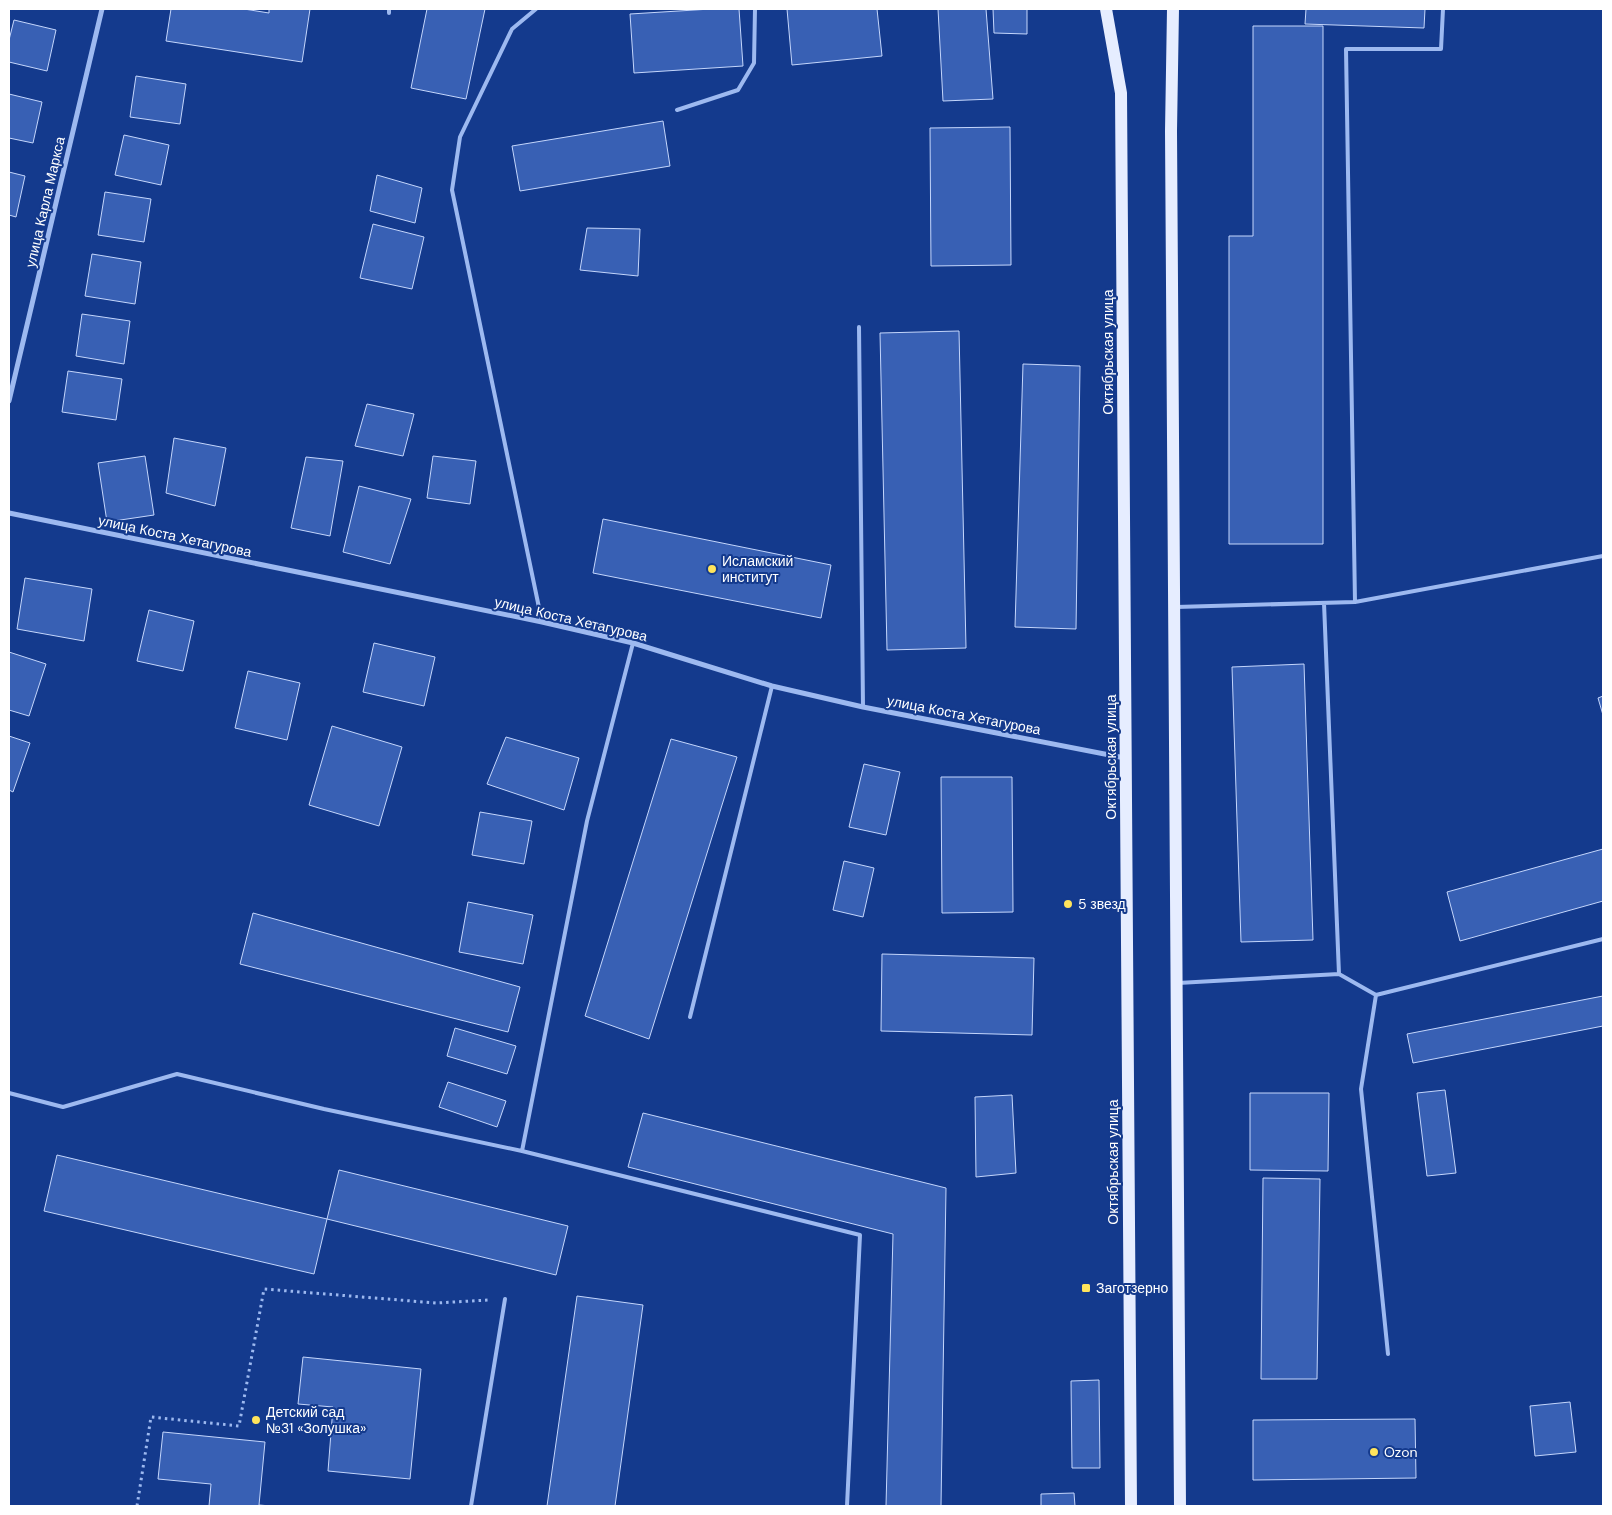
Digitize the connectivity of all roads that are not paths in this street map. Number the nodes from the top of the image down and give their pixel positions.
1 (102, 9) edge
2 (536, 9) edge
3 (756, 9) edge
4 (1106, 9) edge
5 (1173, 9) edge
6 (1443, 9) edge
7 (677, 110) dead end
8 (859, 327) dead end
9 (9, 401) edge
10 (9, 513) edge
11 (1603, 556) edge
12 (1355, 602) junction
13 (1324, 603) junction
14 (1174, 607) junction
15 (542, 622) junction
16 (633, 643) junction
17 (772, 686) junction
18 (863, 706) junction
19 (1126, 758) junction
20 (1603, 939) edge
21 (1339, 974) junction
22 (1176, 983) junction
23 (1376, 995) junction
24 (690, 1017) dead end
25 (9, 1093) edge
26 (522, 1151) junction
27 (505, 1299) road end
28 (1388, 1354) dead end
29 (471, 1506) edge
30 (847, 1506) edge
31 (1130, 1506) edge
32 (1180, 1506) edge

1 - 9 street, улица Карла Маркса
2 - 15 lane
3 - 7 lane
4 - 19 main road, Октябрьская улица
5 - 14 main road
6 - 12 lane
8 - 18 lane
10 - 15 street, улица Коста Хетагурова
11 - 12 lane
12 - 13 lane
13 - 14 lane
13 - 21 lane
14 - 22 main road
15 - 16 street, улица Коста Хетагурова
16 - 17 street, улица Коста Хетагурова
16 - 26 lane
17 - 18 street, улица Коста Хетагурова
17 - 24 lane
18 - 19 street, улица Коста Хетагурова
19 - 31 main road, Октябрьская улица
20 - 23 lane
21 - 22 lane
21 - 23 lane
22 - 32 main road
23 - 28 lane
25 - 26 lane
26 - 30 lane
27 - 29 lane

